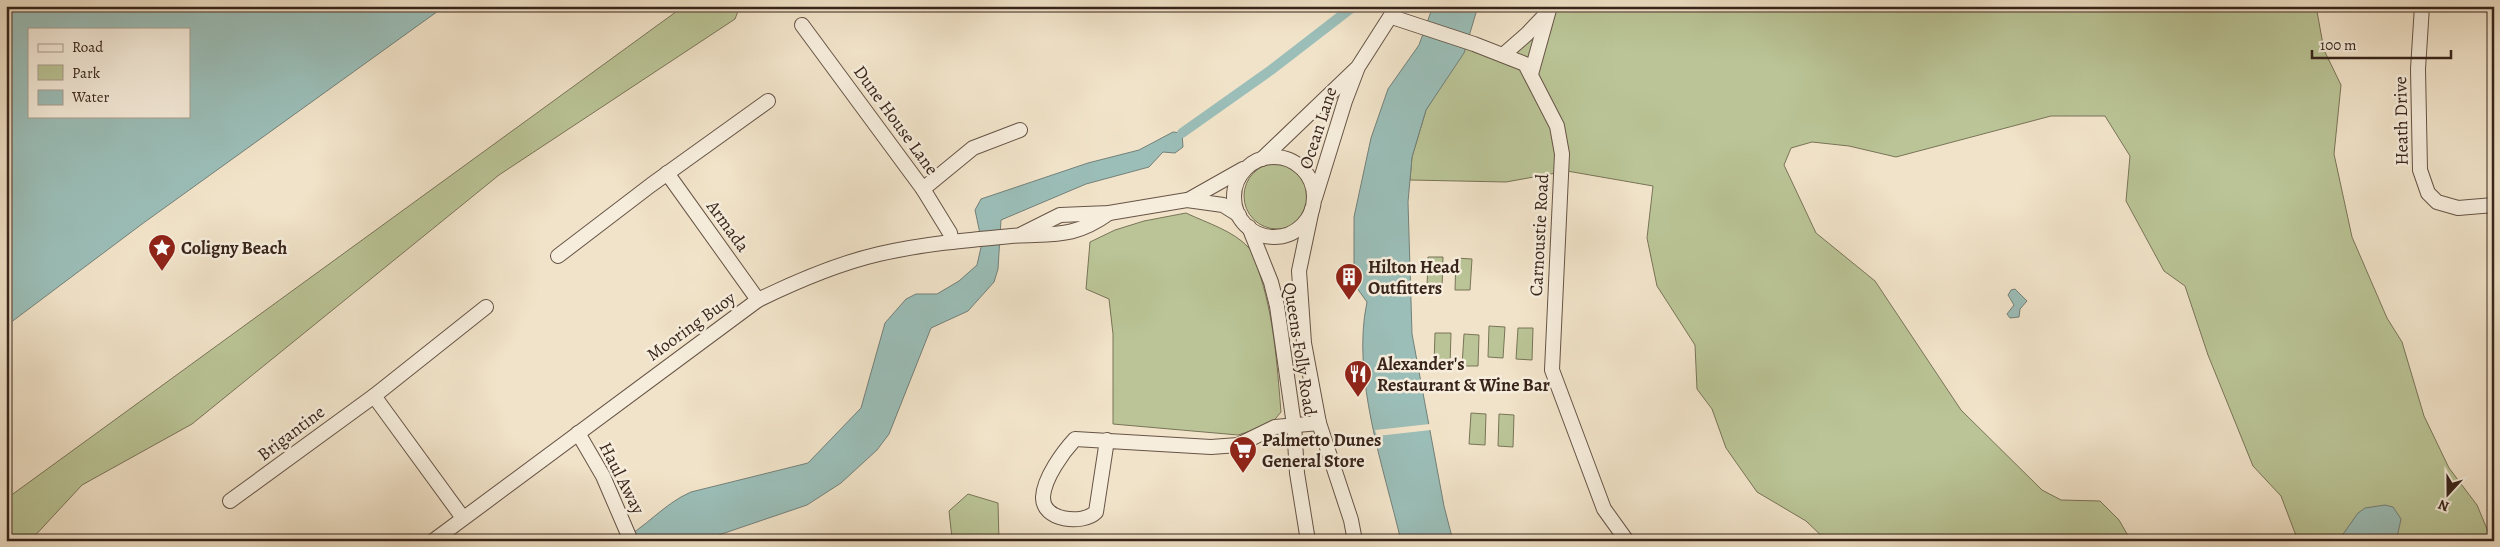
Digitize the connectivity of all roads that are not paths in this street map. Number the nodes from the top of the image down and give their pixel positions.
1 (2422, 6) edge
2 (1549, 10) edge
3 (1394, 11) edge
4 (802, 25) dead end
5 (1503, 55) junction
6 (1358, 67) junction
7 (1531, 74) junction
8 (768, 101) dead end
9 (1020, 130) dead end
10 (1256, 162) junction
11 (667, 173) junction
12 (923, 189) junction
13 (1187, 200) junction
14 (1313, 205) junction
15 (2494, 205) edge
16 (1239, 215) junction
17 (1249, 227) junction
18 (952, 242) junction
19 (558, 256) dead end
20 (758, 300) junction
21 (486, 307) dead end
22 (374, 396) junction
23 (1319, 423) junction
24 (1294, 425) junction
25 (578, 434) junction
26 (1107, 440) junction
27 (230, 501) dead end
28 (463, 518) junction
29 (629, 535) edge
30 (433, 541) edge
31 (1308, 541) edge
32 (1355, 541) edge
33 (1628, 541) edge

1 - 15 street, Heath Drive
2 - 5 street
2 - 7 street
3 - 5 street, Carnoustie Road
3 - 6 street, Ocean Lane
4 - 12 street, Dune House Lane
5 - 7 street, Carnoustie Road
6 - 10 street, Ocean Lane
6 - 14 street, Ocean Lane
7 - 33 street, Carnoustie Road
8 - 11 street
9 - 12 street
10 - 13 street, Mooring Buoy
10 - 14 street
10 - 16 street
11 - 19 street
11 - 20 street, Armada
12 - 18 street, Dune House Lane
13 - 16 street, Mooring Buoy
13 - 18 street, Mooring Buoy
14 - 17 street
14 - 23 street, Queens Folly Road
16 - 17 street
17 - 24 street, Queens Folly Road
18 - 20 street, Mooring Buoy
20 - 25 street, Mooring Buoy
21 - 22 street, Brigantine
22 - 27 street, Brigantine
22 - 28 street
23 - 24 street
23 - 32 street, Queens Folly Road
24 - 26 street
24 - 31 street, Queens Folly Road
25 - 28 street, Mooring Buoy
25 - 29 street, Haul Away
26 - 26 street
28 - 30 street, Mooring Buoy

